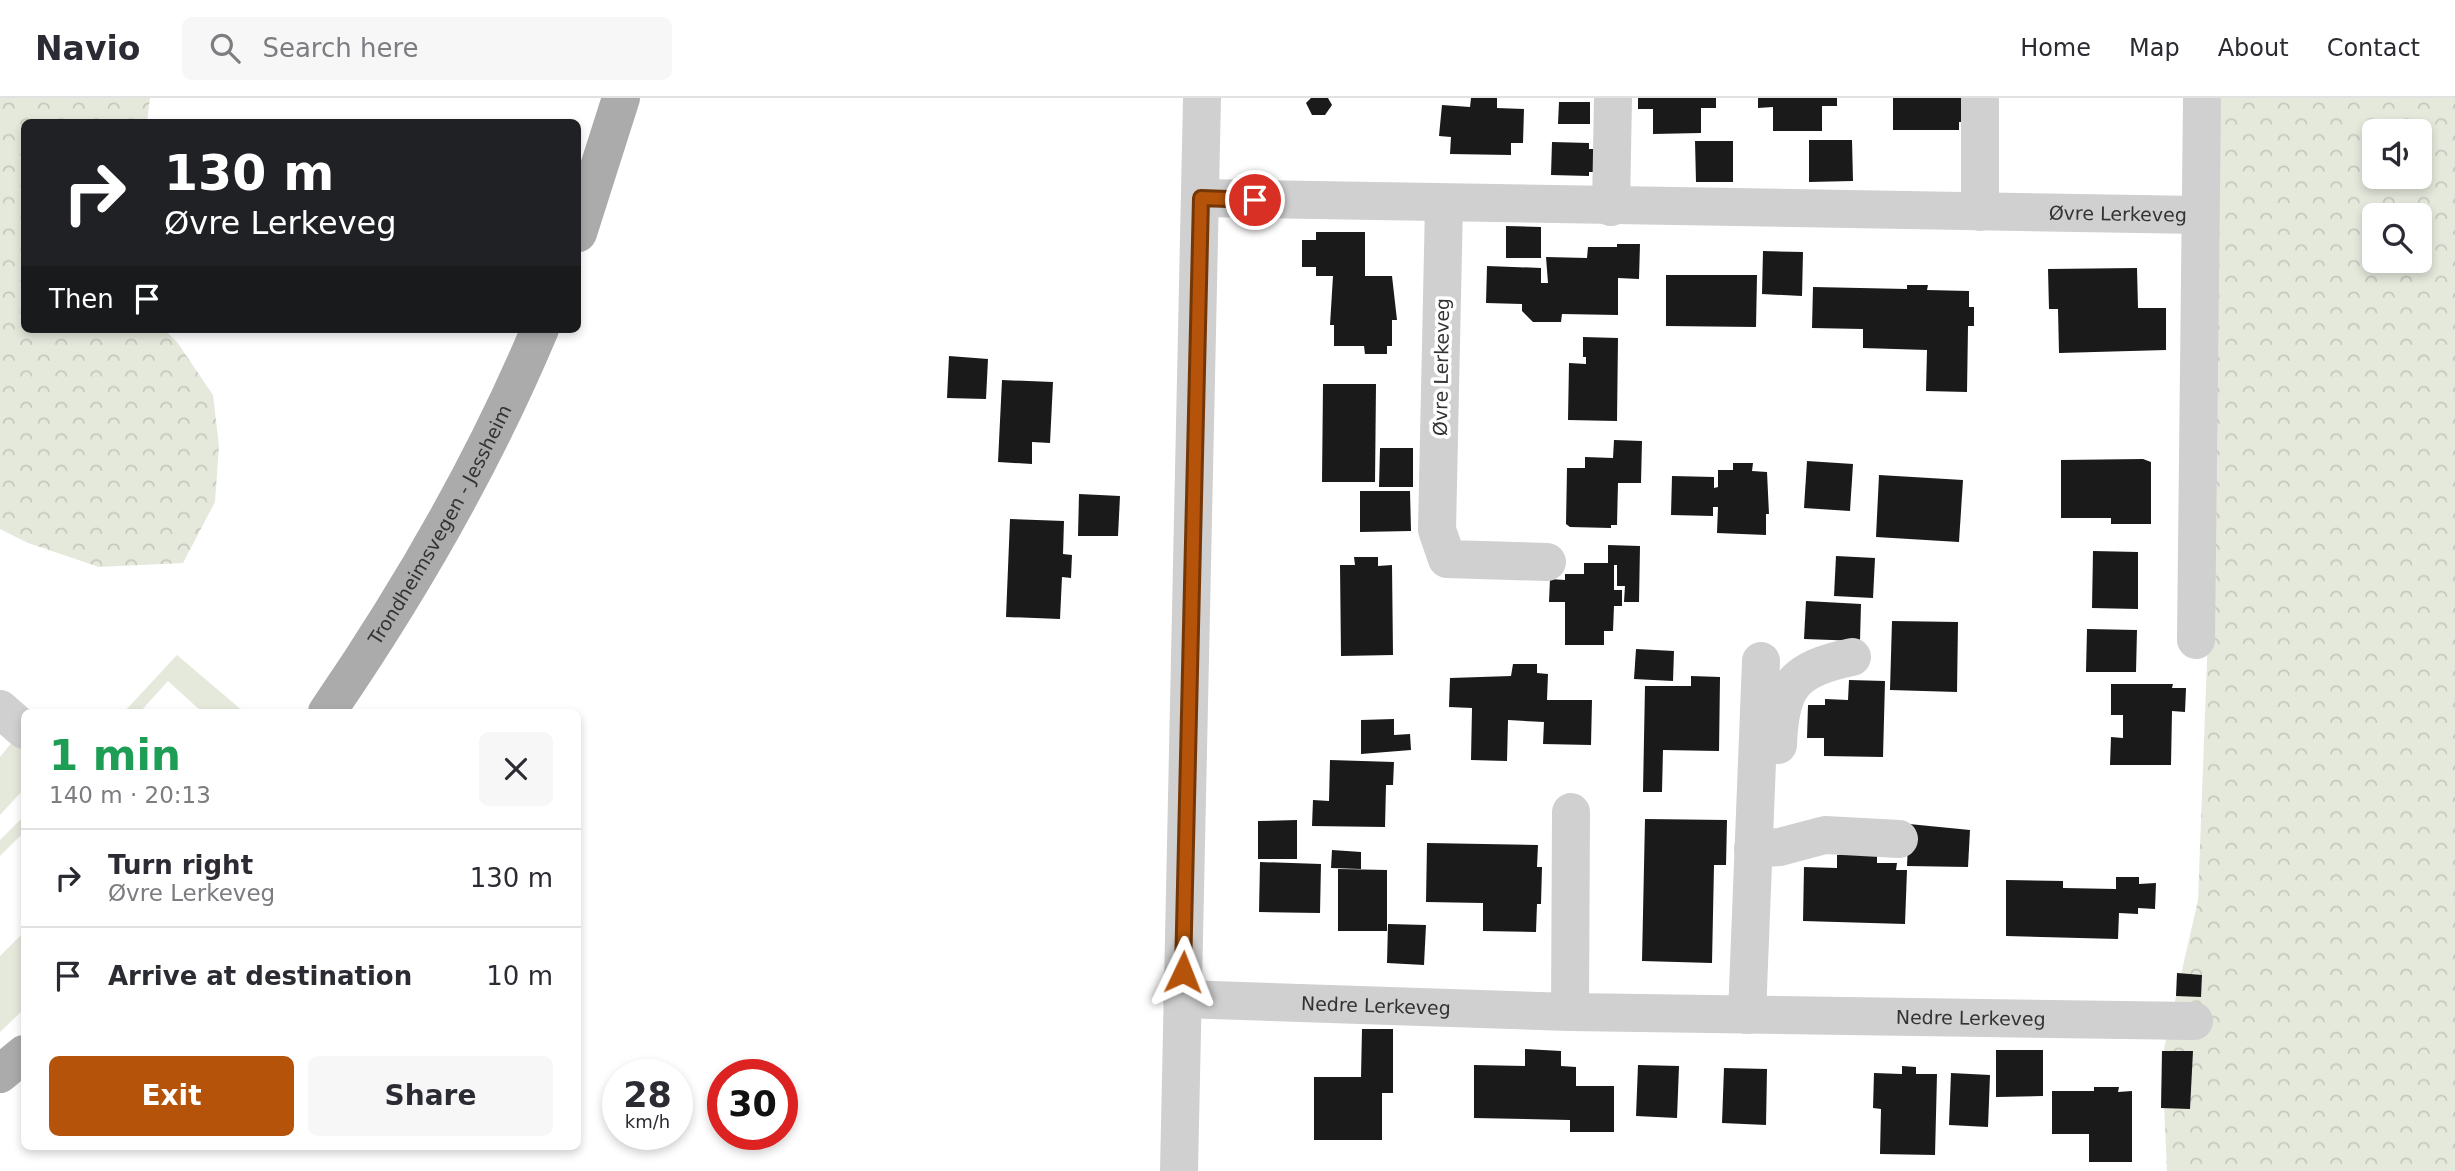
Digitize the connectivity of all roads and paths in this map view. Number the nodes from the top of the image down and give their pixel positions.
1 (621, 98) edge
2 (1202, 98) edge
3 (1612, 98) edge
4 (1980, 98) edge
5 (2202, 98) edge
6 (1201, 198) junction
7 (1444, 204) junction
8 (1611, 207) junction
9 (1980, 212) junction
10 (2200, 215) junction
11 (581, 224) edge
12 (538, 333) edge
13 (1547, 562) dead end
14 (2196, 640) dead end
15 (1852, 657) dead end
16 (1760, 662) dead end
17 (0, 709) edge
18 (329, 709) edge
19 (21, 727) edge
20 (1571, 813) dead end
21 (1754, 838) junction
22 (1899, 839) dead end
23 (1182, 999) junction
24 (1570, 1012) junction
25 (1747, 1015) junction
26 (2194, 1020) dead end
27 (21, 1056) edge
28 (0, 1074) edge
29 (1179, 1171) edge

1 - 11 main road
2 - 6 street
3 - 8 street
4 - 9 street
5 - 10 street
6 - 7 street, Øvre Lerkeveg
6 - 23 street
7 - 8 street, Øvre Lerkeveg
7 - 13 street, Øvre Lerkeveg
8 - 9 street, Øvre Lerkeveg
9 - 10 street, Øvre Lerkeveg
10 - 14 street, Øvre Lerkeveg
12 - 18 main road, Trondheimsvegen - Jessheim
15 - 21 street
16 - 21 street
17 - 19 street
20 - 24 street
21 - 22 street
21 - 25 street
23 - 24 street, Nedre Lerkeveg
23 - 29 street
24 - 25 street, Nedre Lerkeveg
25 - 26 street, Nedre Lerkeveg
27 - 28 main road

